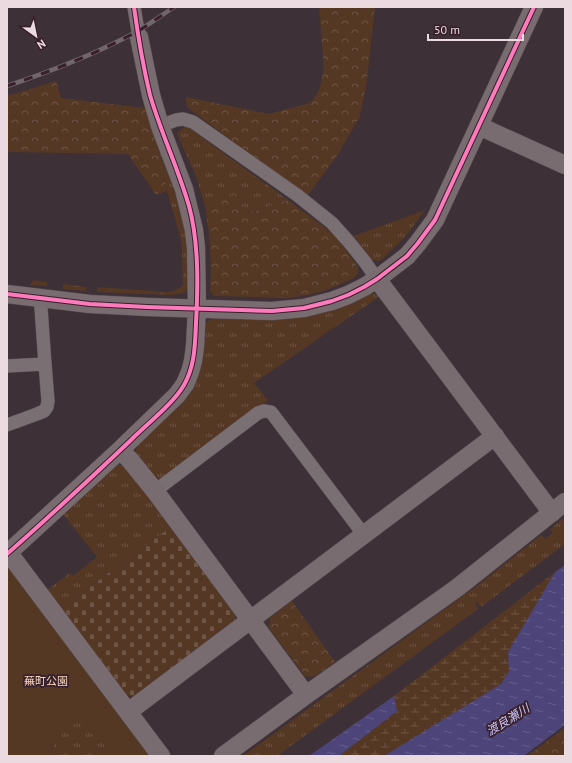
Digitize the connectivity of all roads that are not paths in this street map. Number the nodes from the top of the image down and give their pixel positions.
1 (134, 7) edge
2 (534, 7) edge
3 (139, 37) joint
4 (160, 126) junction
5 (479, 126) junction
6 (565, 165) edge
7 (377, 279) junction
8 (7, 294) edge
9 (42, 298) junction
10 (197, 308) junction
11 (45, 364) junction
12 (7, 366) edge
13 (7, 425) edge
14 (495, 436) junction
15 (120, 450) junction
16 (155, 491) junction
17 (558, 508) edge
18 (364, 535) junction
19 (8, 554) edge
20 (250, 620) junction
21 (306, 695) junction
22 (128, 712) junction
23 (161, 756) edge
24 (223, 756) edge

1 - 3 street
2 - 5 street
3 - 4 street
4 - 7 street
4 - 10 street
5 - 6 street
5 - 7 street
7 - 10 street
7 - 14 street
8 - 9 street
9 - 10 street
9 - 11 street
10 - 15 street
11 - 12 street
11 - 13 street
14 - 17 street
14 - 18 street
15 - 16 street
15 - 19 street
16 - 18 street
16 - 20 street
17 - 21 street
18 - 20 street
19 - 22 street
20 - 21 street
20 - 22 street
21 - 24 street
22 - 23 street

